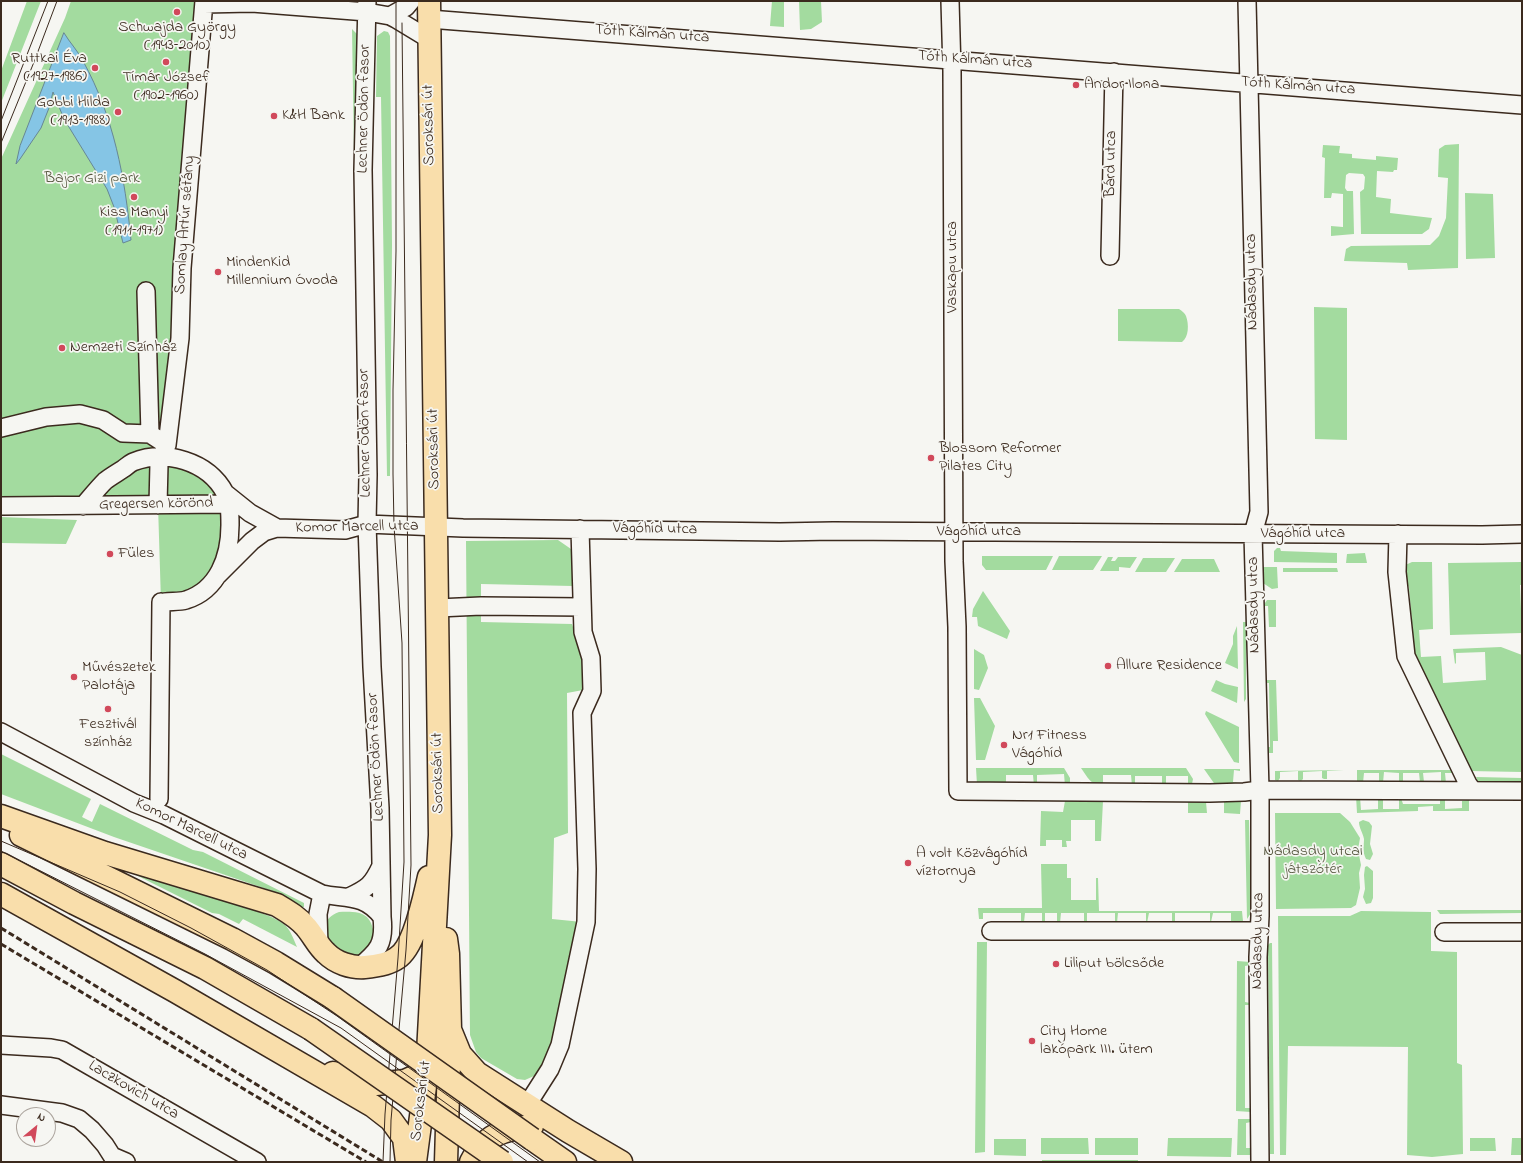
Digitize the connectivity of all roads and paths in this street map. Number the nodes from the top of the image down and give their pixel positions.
1 (411, 1) edge
2 (950, 1) edge
3 (1247, 1) edge
4 (204, 3) edge
5 (367, 7) edge
6 (390, 16) junction
7 (429, 20) edge
8 (952, 59) junction
9 (1114, 72) junction
10 (1248, 83) junction
11 (1522, 105) edge
12 (1110, 256) dead end
13 (146, 291) dead end
14 (1, 428) edge
15 (123, 433) junction
16 (150, 434) junction
17 (164, 451) junction
18 (132, 463) junction
19 (228, 499) junction
20 (158, 505) junction
21 (1, 506) edge
22 (83, 506) junction
23 (367, 524) junction
24 (437, 527) junction
25 (277, 528) junction
26 (580, 530) junction
27 (955, 532) junction
28 (1253, 534) junction
29 (1398, 534) junction
30 (1522, 534) edge
31 (218, 575) junction
32 (582, 607) junction
33 (438, 608) junction
34 (1, 732) edge
35 (1260, 790) junction
36 (1473, 791) junction
37 (1522, 791) edge
38 (159, 798) dead end
39 (1, 816) edge
40 (1, 825) edge
41 (440, 835) junction
42 (1, 864) edge
43 (381, 864) junction
44 (1, 894) edge
45 (322, 894) junction
46 (438, 896) junction
47 (350, 897) junction
48 (382, 917) junction
49 (991, 931) dead end
50 (1259, 931) junction
51 (1444, 932) dead end
52 (1522, 932) edge
53 (319, 946) junction
54 (359, 968) junction
55 (450, 1029) junction
56 (1, 1045) edge
57 (302, 1064) junction
58 (427, 1071) junction
59 (531, 1099) junction
60 (1, 1105) edge
61 (568, 1131) junction
62 (117, 1160) edge
63 (257, 1162) edge
64 (407, 1162) edge
65 (415, 1162) edge
66 (446, 1162) edge
67 (471, 1162) edge
68 (502, 1162) edge
69 (565, 1162) edge
70 (622, 1162) edge
71 (1260, 1162) edge

1 - 6 street
2 - 8 street, Vaskapu utca
3 - 10 street, Nádasdy utca
4 - 5 street, Somlay Artúr sétány
4 - 17 street, Somlay Artúr sétány
5 - 6 street, Somlay Artúr sétány
5 - 23 street, Lechner Ödön fasor
6 - 7 street
7 - 8 street, Tóth Kálmán utca
7 - 24 main road, Soroksári út
8 - 9 street, Tóth Kálmán utca
8 - 27 street, Vaskapu utca
9 - 10 street, Tóth Kálmán utca
9 - 12 street, Bárd utca
10 - 11 street, Tóth Kálmán utca
10 - 28 street, Nádasdy utca
13 - 16 street
14 - 15 street
15 - 16 street
15 - 18 street
16 - 17 street
17 - 18 street, Gregersen körönd
17 - 19 street, Gregersen körönd
17 - 20 street, Somlay Artúr sétány
18 - 22 street, Gregersen körönd
19 - 20 street, Gregersen körönd
19 - 25 street, Komor Marcell utca
19 - 31 street, Gregersen körönd
20 - 22 street, Gregersen körönd
21 - 22 street, Gregersen körönd
23 - 24 street, Komor Marcell utca
23 - 25 street, Komor Marcell utca
23 - 43 street, Lechner Ödön fasor
24 - 26 street, Vágóhíd utca
24 - 33 main road, Soroksári út
25 - 31 street, Komor Marcell utca
26 - 27 street, Vágóhíd utca
26 - 32 street
27 - 28 street, Vágóhíd utca
27 - 35 street, Vaskapu utca
28 - 29 street, Vágóhíd utca
28 - 35 street, Nádasdy utca
29 - 30 street, Vágóhíd utca
29 - 36 street
31 - 38 street, Gregersen körönd
32 - 33 street
32 - 59 street
33 - 41 main road, Soroksári út
34 - 45 street, Komor Marcell utca
35 - 36 street
35 - 50 street, Nádasdy utca
36 - 37 street
39 - 53 main road
40 - 69 main road, bridge
41 - 46 main road, Soroksári út
41 - 54 main road
42 - 68 main road, bridge
43 - 47 street, Lechner Ödön fasor
43 - 48 street, Lechner Ödön fasor
44 - 57 main road
45 - 47 street, Komor Marcell utca
45 - 53 street
46 - 55 main road, Soroksári út
46 - 58 main road, Soroksári út
47 - 48 street, Komor Marcell utca
48 - 54 street, Lechner Ödön fasor
49 - 50 street
50 - 71 street, Nádasdy utca
51 - 52 street
53 - 54 main road
55 - 58 main road
55 - 59 main road
55 - 66 main road, Soroksári út
56 - 63 street, Laczkovich utca
57 - 58 main road
57 - 64 main road
58 - 65 main road, Soroksári út
59 - 61 main road
60 - 62 street
61 - 67 main road
61 - 70 main road

